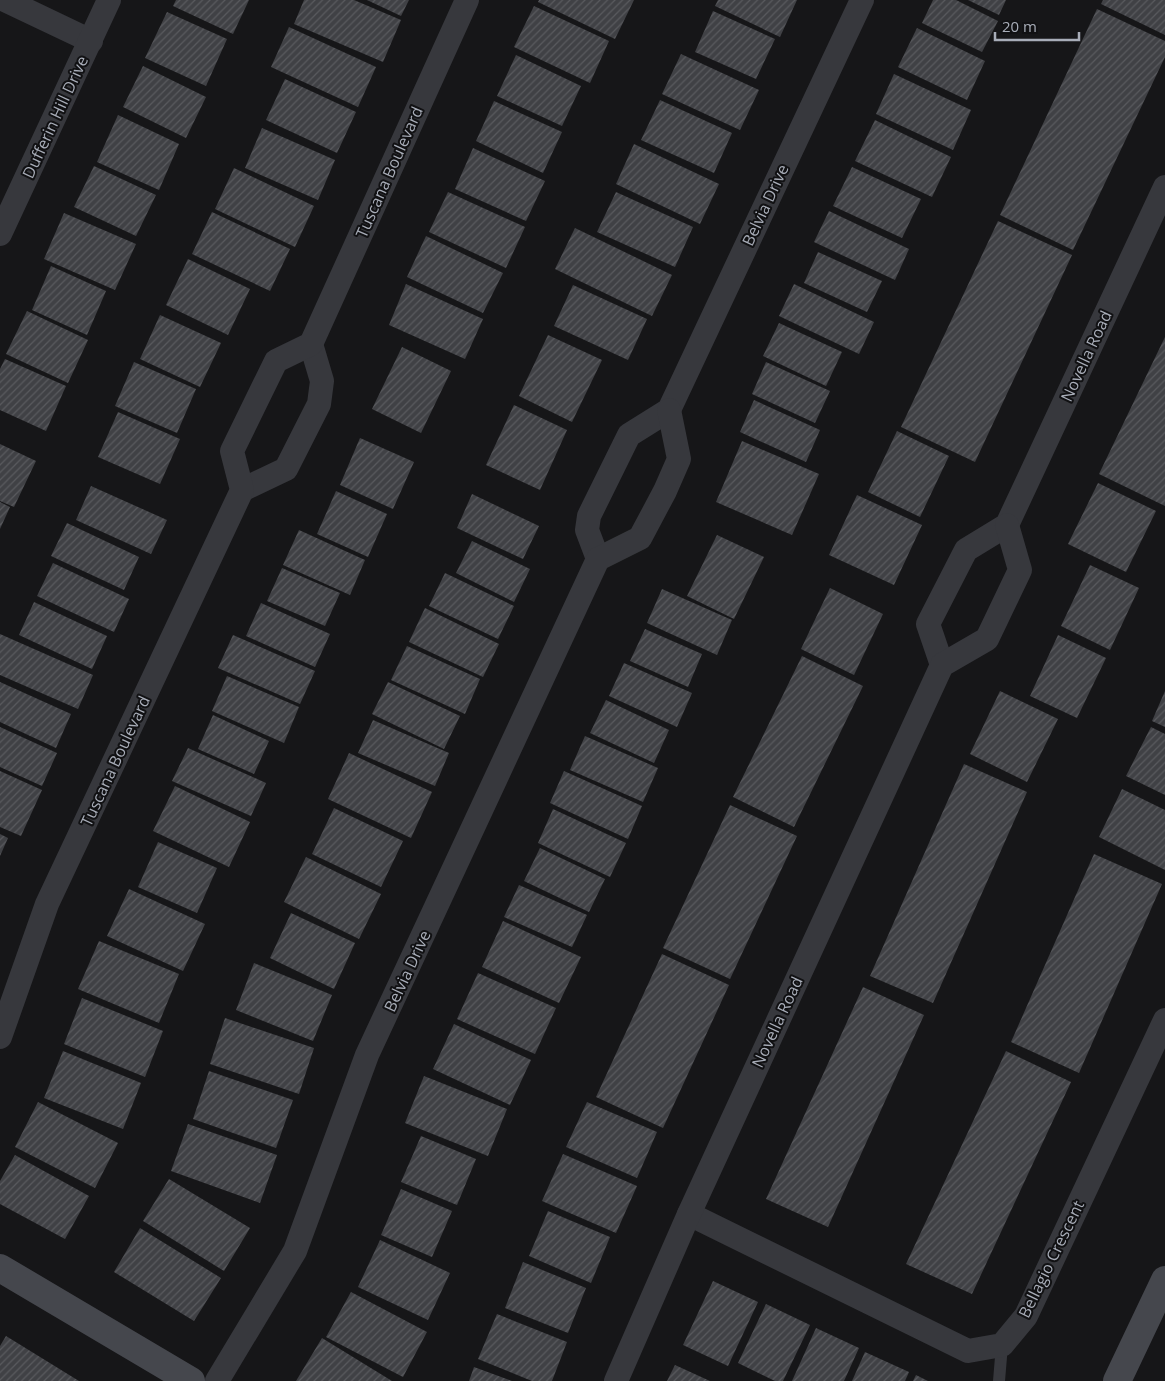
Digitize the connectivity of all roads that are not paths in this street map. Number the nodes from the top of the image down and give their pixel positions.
1 (5, 0) edge
2 (110, 0) edge
3 (467, 0) edge
4 (862, 0) edge
5 (91, 40) junction
6 (1165, 187) edge
7 (1157, 228) edge
8 (0, 234) edge
9 (311, 344) junction
10 (669, 410) junction
11 (242, 490) junction
12 (1007, 524) junction
13 (598, 560) junction
14 (942, 665) junction
15 (1165, 1020) edge
16 (0, 1037) edge
17 (689, 1214) junction
18 (0, 1268) edge
19 (1165, 1280) edge
20 (1002, 1345) junction
21 (191, 1381) edge
22 (217, 1381) edge
23 (616, 1381) edge
24 (998, 1381) edge
25 (1117, 1381) edge

1 - 5 street
2 - 5 street, Dufferin Hill Drive
3 - 9 street, Tuscana Boulevard
4 - 10 street, Belvia Drive
5 - 8 street, Dufferin Hill Drive
6 - 7 street, Novella Road
7 - 12 street, Novella Road
9 - 11 street
9 - 11 street
10 - 13 street
10 - 13 street
11 - 16 street, Tuscana Boulevard
12 - 14 street
12 - 14 street
13 - 22 street, Belvia Drive
14 - 17 street, Novella Road
15 - 20 street, Bellagio Crescent
17 - 20 street
17 - 23 street, Novella Road
18 - 21 street
19 - 25 street
20 - 24 lane

